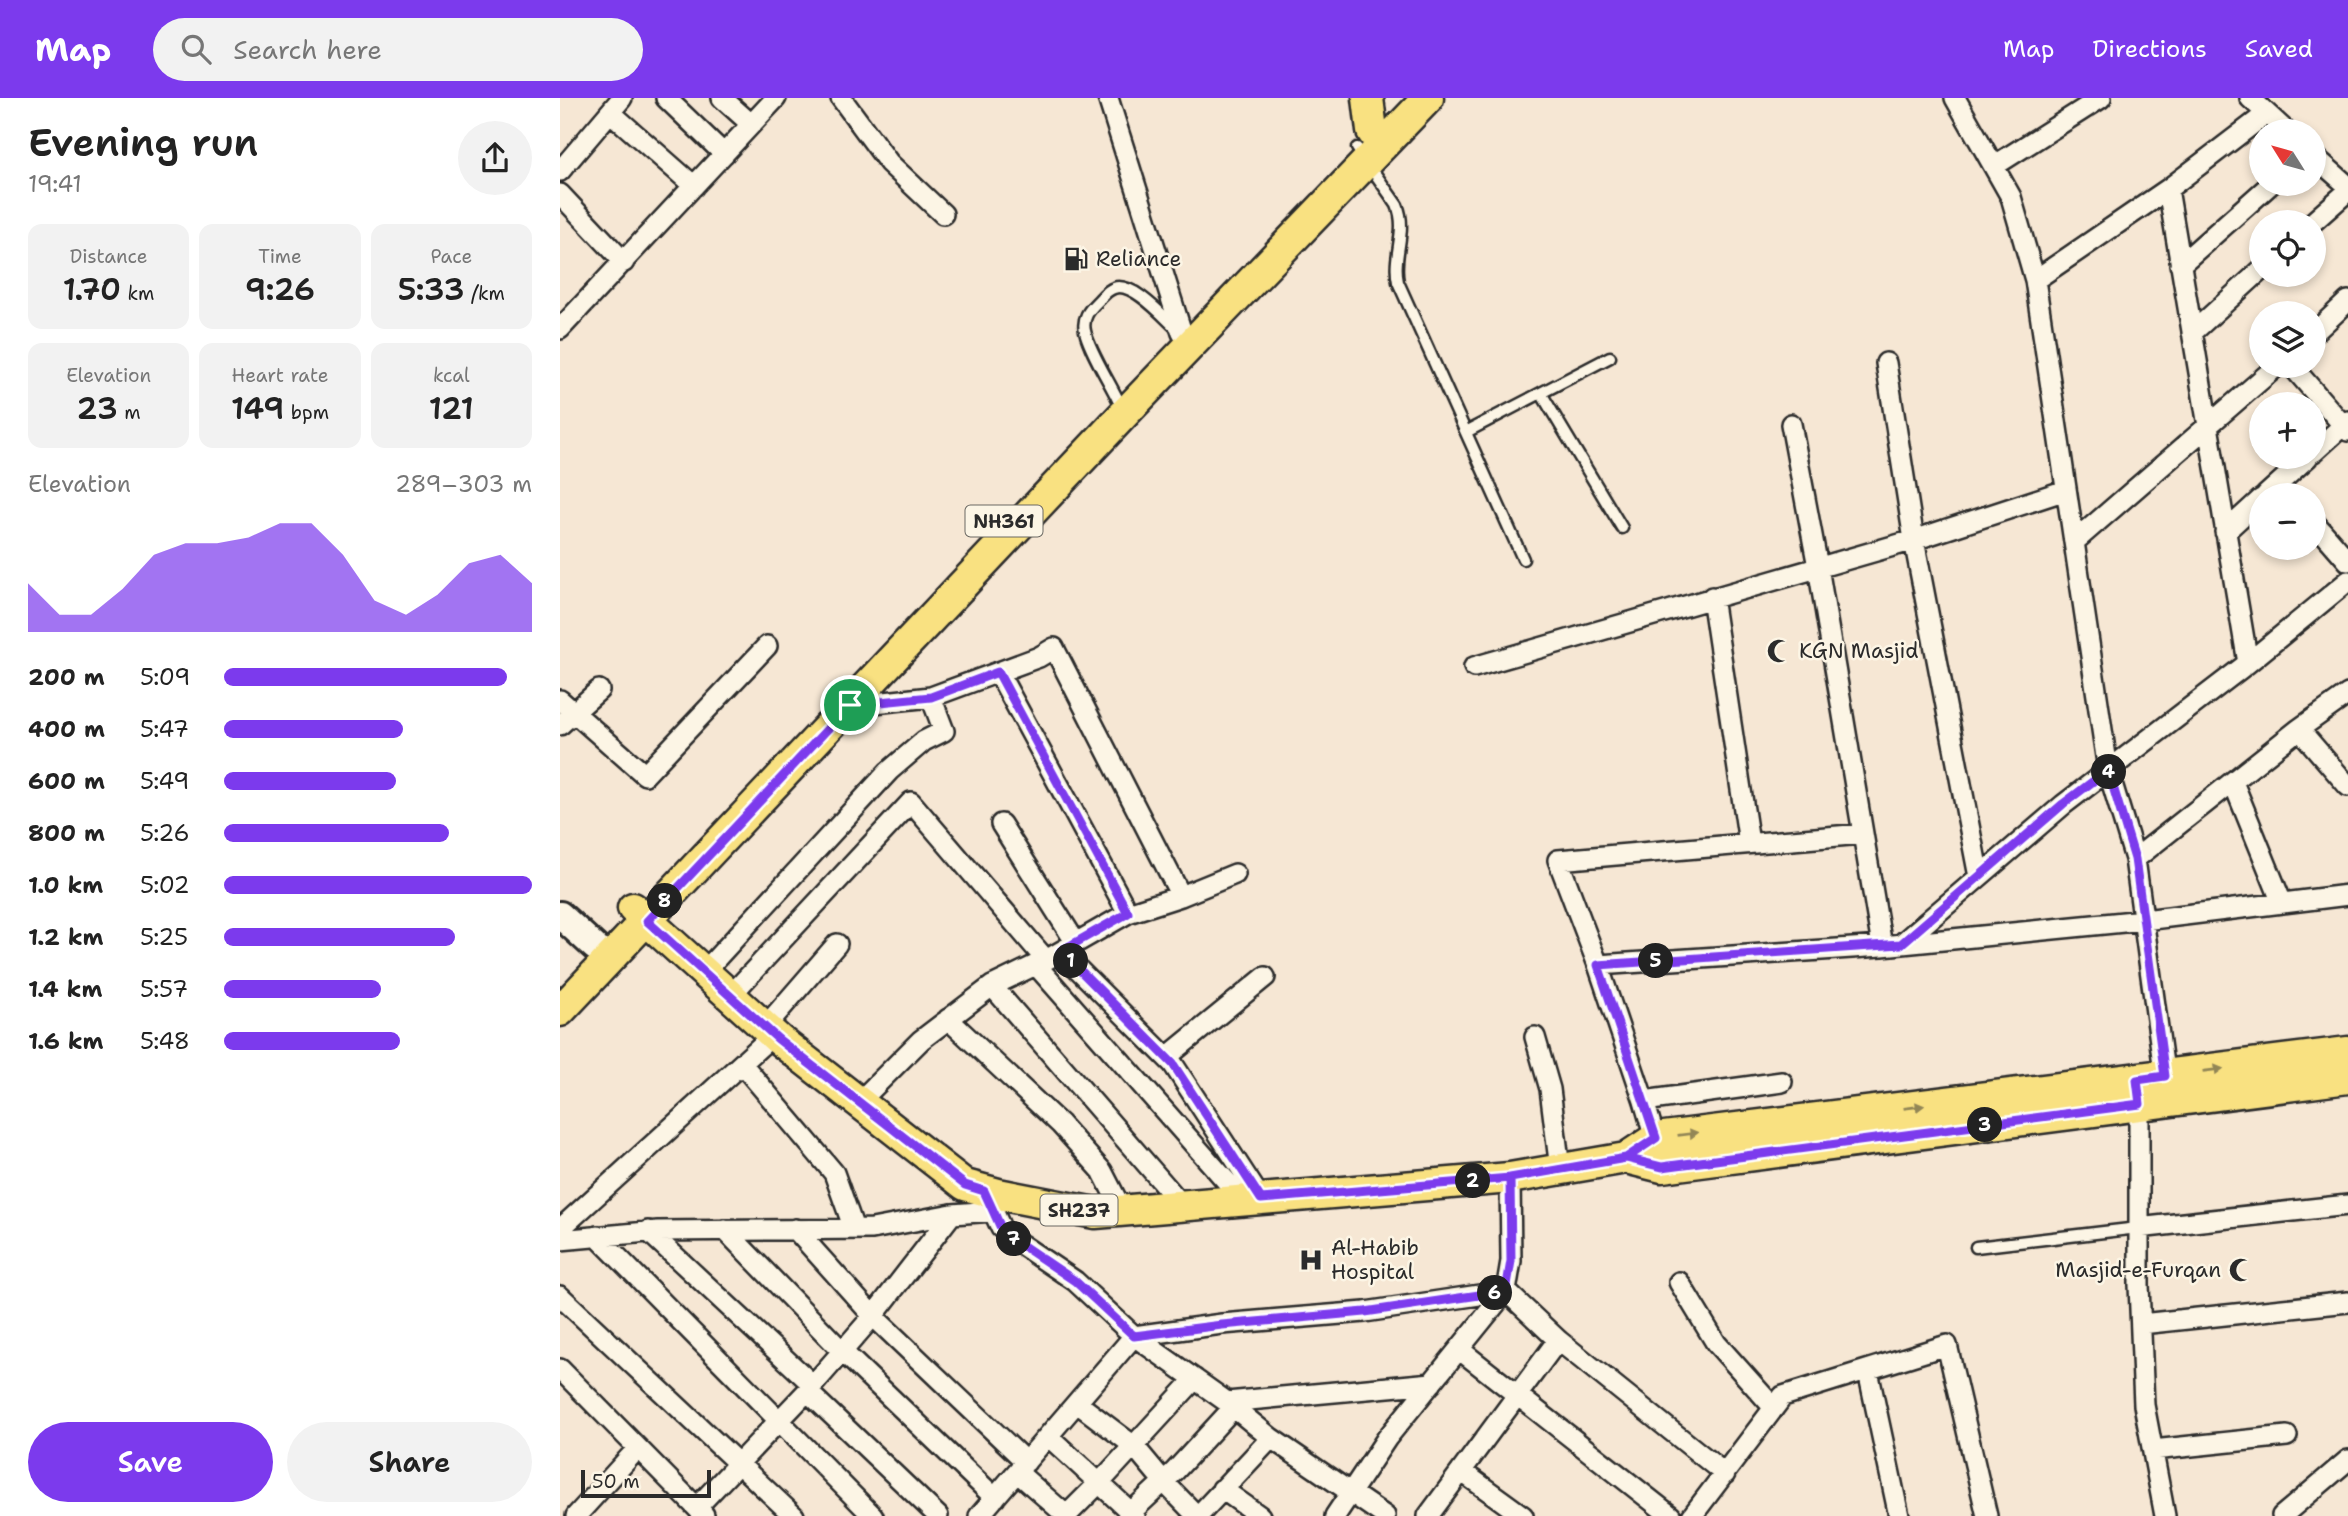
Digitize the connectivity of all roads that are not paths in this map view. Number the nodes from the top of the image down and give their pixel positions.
1 (666, 98) edge
2 (722, 98) edge
3 (776, 98) edge
4 (841, 98) edge
5 (1108, 98) edge
6 (1428, 98) edge
7 (1955, 98) edge
8 (2101, 98) edge
9 (2250, 98) edge
10 (616, 105) edge
11 (2266, 114) junction
12 (2272, 119) edge
13 (751, 124) junction
14 (1381, 125) edge
15 (724, 154) junction
16 (1994, 166) junction
17 (2326, 167) edge
18 (560, 171) edge
19 (694, 186) junction
20 (2348, 188) edge
21 (2168, 189) junction
22 (560, 194) edge
23 (2258, 196) edge
24 (2325, 210) edge
25 (943, 214) dead end
26 (624, 262) junction
27 (2180, 265) junction
28 (2035, 280) junction
29 (2249, 281) edge
30 (2348, 301) edge
31 (2326, 322) edge
32 (560, 329) edge
33 (1182, 333) junction
34 (2192, 333) junction
35 (1610, 357) dead end
36 (1886, 363) dead end
37 (2263, 378) edge
38 (2303, 378) edge
39 (1541, 393) junction
40 (1118, 400) junction
41 (1791, 424) dead end
42 (2207, 425) junction
43 (2346, 426) edge
44 (1466, 432) junction
45 (2326, 442) edge
46 (2297, 469) edge
47 (2285, 483) edge
48 (2066, 490) junction
49 (2249, 510) edge
50 (1622, 528) dead end
51 (2225, 532) junction
52 (2326, 536) edge
53 (1914, 540) junction
54 (2074, 542) junction
55 (1523, 559) dead end
56 (2348, 561) edge
57 (1818, 567) junction
58 (2348, 581) edge
59 (1712, 597) junction
60 (767, 646) dead end
61 (2248, 663) junction
62 (1474, 667) dead end
63 (998, 672) junction
64 (599, 690) dead end
65 (2348, 694) edge
66 (931, 697) junction
67 (839, 706) junction
68 (565, 712) edge
69 (2299, 729) junction
70 (2108, 770) junction
71 (2233, 782) junction
72 (2348, 786) edge
73 (1001, 824) dead end
74 (1862, 834) junction
75 (1749, 843) junction
76 (2135, 859) junction
77 (1235, 874) dead end
78 (1979, 877) junction
79 (2348, 895) edge
80 (1181, 896) junction
81 (2282, 903) junction
82 (1128, 913) junction
83 (560, 915) edge
84 (640, 915) junction
85 (2144, 920) junction
86 (837, 944) dead end
87 (1891, 945) junction
88 (594, 947) junction
89 (1055, 955) junction
90 (1598, 965) junction
91 (703, 973) junction
92 (1265, 977) dead end
93 (560, 983) edge
94 (992, 986) junction
95 (730, 996) junction
96 (560, 1011) edge
97 (948, 1019) junction
98 (769, 1030) junction
99 (1535, 1037) dead end
100 (2348, 1052) edge
101 (1167, 1057) junction
102 (742, 1063) junction
103 (2348, 1078) edge
104 (1782, 1082) dead end
105 (2153, 1090) junction
106 (1644, 1101) junction
107 (859, 1102) junction
108 (1656, 1138) junction
109 (1626, 1158) junction
110 (1662, 1167) junction
111 (1560, 1168) junction
112 (1510, 1178) junction
113 (1252, 1200) junction
114 (989, 1201) junction
115 (2348, 1205) edge
116 (1183, 1206) junction
117 (1122, 1210) junction
118 (952, 1214) junction
119 (2138, 1228) junction
120 (560, 1229) edge
121 (795, 1229) junction
122 (854, 1229) junction
123 (725, 1230) junction
124 (648, 1231) junction
125 (597, 1236) junction
126 (560, 1240) edge
127 (1976, 1247) dead end
128 (1679, 1282) dead end
129 (1506, 1291) junction
130 (560, 1296) edge
131 (2348, 1302) edge
132 (873, 1316) junction
133 (2141, 1324) junction
134 (1134, 1336) junction
135 (1558, 1340) junction
136 (1460, 1350) junction
137 (842, 1351) junction
138 (560, 1369) edge
139 (1868, 1371) junction
140 (1195, 1379) junction
141 (1432, 1384) junction
142 (810, 1388) junction
143 (1517, 1395) junction
144 (1077, 1403) junction
145 (1230, 1404) junction
146 (1774, 1408) junction
147 (779, 1421) junction
148 (1048, 1436) junction
149 (2287, 1436) dead end
150 (1271, 1438) junction
151 (1134, 1446) junction
152 (638, 1448) junction
153 (2153, 1450) junction
154 (2348, 1460) edge
155 (738, 1464) junction
156 (1022, 1466) junction
157 (1461, 1471) junction
158 (1724, 1474) junction
159 (1164, 1482) junction
160 (1099, 1484) junction
161 (1222, 1489) junction
162 (1352, 1492) junction
163 (988, 1510) edge
164 (701, 1511) edge
165 (1131, 1515) edge
166 (576, 1516) edge
167 (794, 1516) edge
168 (873, 1516) edge
169 (938, 1516) edge
170 (1066, 1516) edge
171 (1198, 1516) edge
172 (1260, 1516) edge
173 (1335, 1516) edge
174 (1385, 1516) edge
175 (1427, 1516) edge
176 (1523, 1516) edge
177 (1671, 1516) edge
178 (1692, 1516) edge
179 (1899, 1516) edge
180 (1987, 1516) edge
181 (2165, 1516) edge
182 (2284, 1516) edge

1 - 15 street
2 - 13 street
3 - 13 street
4 - 25 street
5 - 33 street
6 - 14 main road
7 - 16 street
8 - 16 street
9 - 11 street
10 - 18 street
10 - 19 street
11 - 12 street
11 - 21 street
13 - 15 street
14 - 33 main road, NH361
14 - 44 lane
14 - 67 main road
15 - 19 street
16 - 28 street
17 - 20 street
19 - 26 street
20 - 24 street
21 - 27 street
21 - 28 street
22 - 26 street
23 - 27 street
26 - 32 street
27 - 34 street
28 - 48 street
29 - 34 street
30 - 31 street
33 - 40 main road, NH361
33 - 40 lane
34 - 42 street
35 - 39 lane
36 - 53 street
37 - 42 street
38 - 43 street
39 - 44 lane
39 - 50 lane
40 - 67 main road, NH361
41 - 57 street
42 - 51 street
42 - 54 street
43 - 45 street
44 - 55 lane
46 - 47 street
48 - 53 street
48 - 54 street
49 - 51 street
51 - 61 street
52 - 56 street
53 - 57 street
53 - 78 street
54 - 70 street
57 - 59 street
57 - 74 street
58 - 61 street
59 - 62 street
59 - 75 street
60 - 68 street
61 - 70 street
63 - 66 street
63 - 80 street
63 - 82 street
64 - 68 street
65 - 69 street
66 - 67 street
66 - 91 street
67 - 84 main road, NH361
69 - 71 street
69 - 72 street
70 - 76 street
70 - 78 street
71 - 76 street
71 - 81 street
73 - 89 street
74 - 75 street
74 - 87 street
75 - 90 street
76 - 85 street
77 - 80 street
78 - 87 street
79 - 81 street
80 - 82 street
81 - 85 street
82 - 89 street
83 - 88 main road
84 - 88 main road
84 - 91 main road, SH237
84 - 96 main road
85 - 87 street
85 - 105 street
86 - 98 street
87 - 90 street
88 - 93 main road
89 - 94 street
89 - 95 street
89 - 101 street
89 - 113 street
90 - 106 street
91 - 95 main road, SH237
92 - 101 street
94 - 97 street
94 - 116 street
95 - 98 main road, SH237
97 - 107 street
97 - 117 street
98 - 102 street
98 - 107 main road, SH237
99 - 111 street
105 -> 100 main road, SH237
101 - 113 street
102 - 120 street
102 - 122 street
103 - 105 main road, SH237
104 - 106 street
108 -> 105 main road, SH237
105 - 110 main road, SH237
105 - 119 street
106 - 108 street
107 - 114 main road, SH237
108 - 109 main road, SH237
108 - 110 street
109 - 110 main road, SH237
109 - 111 main road, SH237
111 - 112 main road, SH237
112 - 113 main road, SH237
112 - 129 street
113 - 116 main road, SH237
114 - 117 main road, SH237
114 - 118 street
114 - 134 street
115 - 119 street
116 - 117 main road, SH237
118 - 122 street
118 - 132 street
119 - 127 lane
119 - 133 street
121 - 122 street
121 - 123 street
121 - 132 street
123 - 124 street
123 - 137 street
124 - 125 street
124 - 142 street
125 - 126 street
125 - 147 street
128 - 146 street
129 - 134 street
129 - 135 street
129 - 136 street
130 - 155 street
131 - 133 street
132 - 137 street
132 - 156 street
133 - 153 street
134 - 140 street
134 - 144 street
135 - 143 street
135 - 158 street
136 - 141 street
136 - 143 street
137 - 142 street
137 - 163 street
138 - 152 street
139 - 146 street
139 - 179 street
139 - 180 street
140 - 145 street
140 - 151 street
141 - 145 street
141 - 162 street
142 - 147 street
142 - 169 street
143 - 157 street
143 - 177 street
144 - 148 street
144 - 151 street
145 - 150 street
145 - 159 street
146 - 158 street
147 - 155 street
147 - 168 street
148 - 156 street
148 - 160 street
149 - 153 street
150 - 161 street
150 - 162 street
151 - 159 street
151 - 160 street
152 - 164 street
152 - 166 street
153 - 181 street
154 - 182 street
155 - 164 street
155 - 167 street
156 - 163 street
156 - 170 street
157 - 175 street
157 - 176 street
158 - 178 street
159 - 165 street
159 - 171 street
160 - 165 street
160 - 170 street
161 - 171 street
161 - 172 street
162 - 173 street
162 - 174 street

